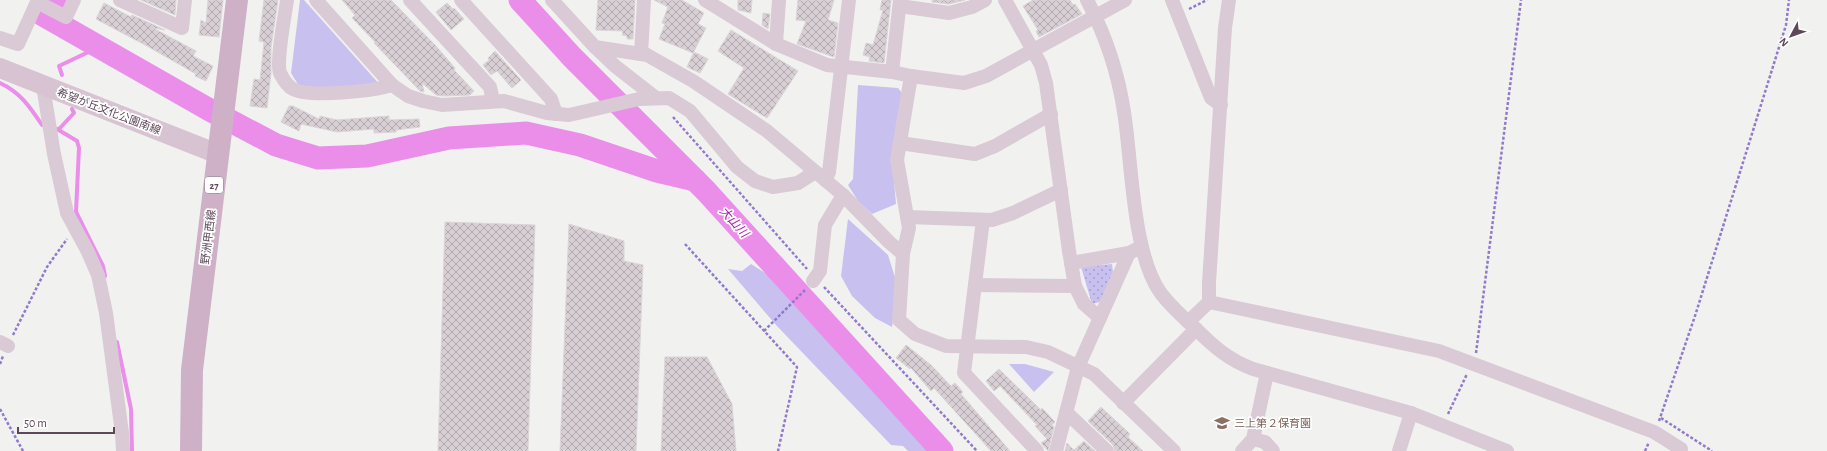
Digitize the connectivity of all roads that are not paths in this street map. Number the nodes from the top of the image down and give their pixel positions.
1 (74, 0) edge
2 (120, 0) edge
3 (185, 0) edge
4 (237, 0) edge
5 (287, 0) edge
6 (316, 0) edge
7 (410, 0) edge
8 (461, 0) edge
9 (552, 0) edge
10 (644, 0) edge
11 (779, 0) edge
12 (849, 0) edge
13 (985, 0) edge
14 (1005, 0) edge
15 (1087, 0) edge
16 (1125, 0) edge
17 (1172, 0) edge
18 (1229, 0) edge
19 (711, 1) edge
20 (900, 3) edge
21 (1096, 16) junction
22 (0, 38) edge
23 (776, 44) junction
24 (595, 46) junction
25 (1033, 50) junction
26 (641, 54) junction
27 (841, 66) junction
28 (0, 68) edge
29 (892, 72) junction
30 (911, 76) junction
31 (392, 85) junction
32 (43, 86) junction
33 (656, 98) junction
34 (493, 101) junction
35 (1221, 105) junction
36 (556, 114) junction
37 (1050, 114) junction
38 (900, 143) junction
39 (218, 154) junction
40 (820, 176) junction
41 (1060, 190) junction
42 (843, 195) junction
43 (907, 217) junction
44 (983, 220) junction
45 (1135, 250) junction
46 (903, 254) junction
47 (1071, 263) junction
48 (814, 281) road end
49 (975, 285) junction
50 (1075, 286) junction
51 (1210, 302) junction
52 (1100, 318) junction
53 (1192, 325) junction
54 (968, 346) junction
55 (1078, 367) junction
56 (1267, 373) junction
57 (1123, 403) junction
58 (1066, 412) junction
59 (1411, 413) junction
60 (1253, 439) junction
61 (1681, 449) dead end
62 (123, 451) edge
63 (190, 451) edge
64 (1037, 451) edge
65 (1056, 451) edge
66 (1107, 451) edge
67 (1174, 451) edge
68 (1242, 451) edge
69 (1273, 451) edge
70 (1399, 451) edge
71 (1507, 451) edge

1 - 22 street
2 - 3 street
4 - 39 main road, 野洲甲西線 / 27
5 - 31 street
6 - 31 street
7 - 34 street
8 - 36 street
9 - 24 street
10 - 26 street
11 - 23 street
12 - 27 street
13 - 20 street
14 - 25 street
15 - 21 street
16 - 21 street
17 - 35 street
18 - 35 street
19 - 23 street
20 - 29 street
21 - 25 street
21 - 45 street
23 - 27 street
24 - 26 street
24 - 33 street
25 - 30 street
25 - 37 street
26 - 40 street
27 - 29 street
27 - 40 street
28 - 32 main road, 希望が丘文化公園南線
29 - 30 street
30 - 38 street
31 - 34 street
32 - 39 main road, 希望が丘文化公園南線
32 - 62 street
33 - 36 street
33 - 40 street
34 - 36 street
35 - 51 street
37 - 38 street
37 - 41 street
38 - 43 street
39 - 63 main road, 野洲甲西線 / 27
40 - 42 street
41 - 44 street
41 - 47 street
42 - 46 street
42 - 48 street
43 - 44 street
43 - 46 street
44 - 49 street
45 - 47 street
45 - 52 street
45 - 53 street
46 - 54 street
47 - 50 street
49 - 50 street
49 - 54 street
50 - 52 street
51 - 53 street
51 - 61 street
52 - 55 street
53 - 56 street
53 - 57 street
54 - 55 street
54 - 64 street
55 - 57 street
55 - 58 street
56 - 59 street
56 - 60 street
57 - 67 street
58 - 65 street
58 - 66 street
59 - 70 street
59 - 71 street
60 - 68 street
60 - 69 street

